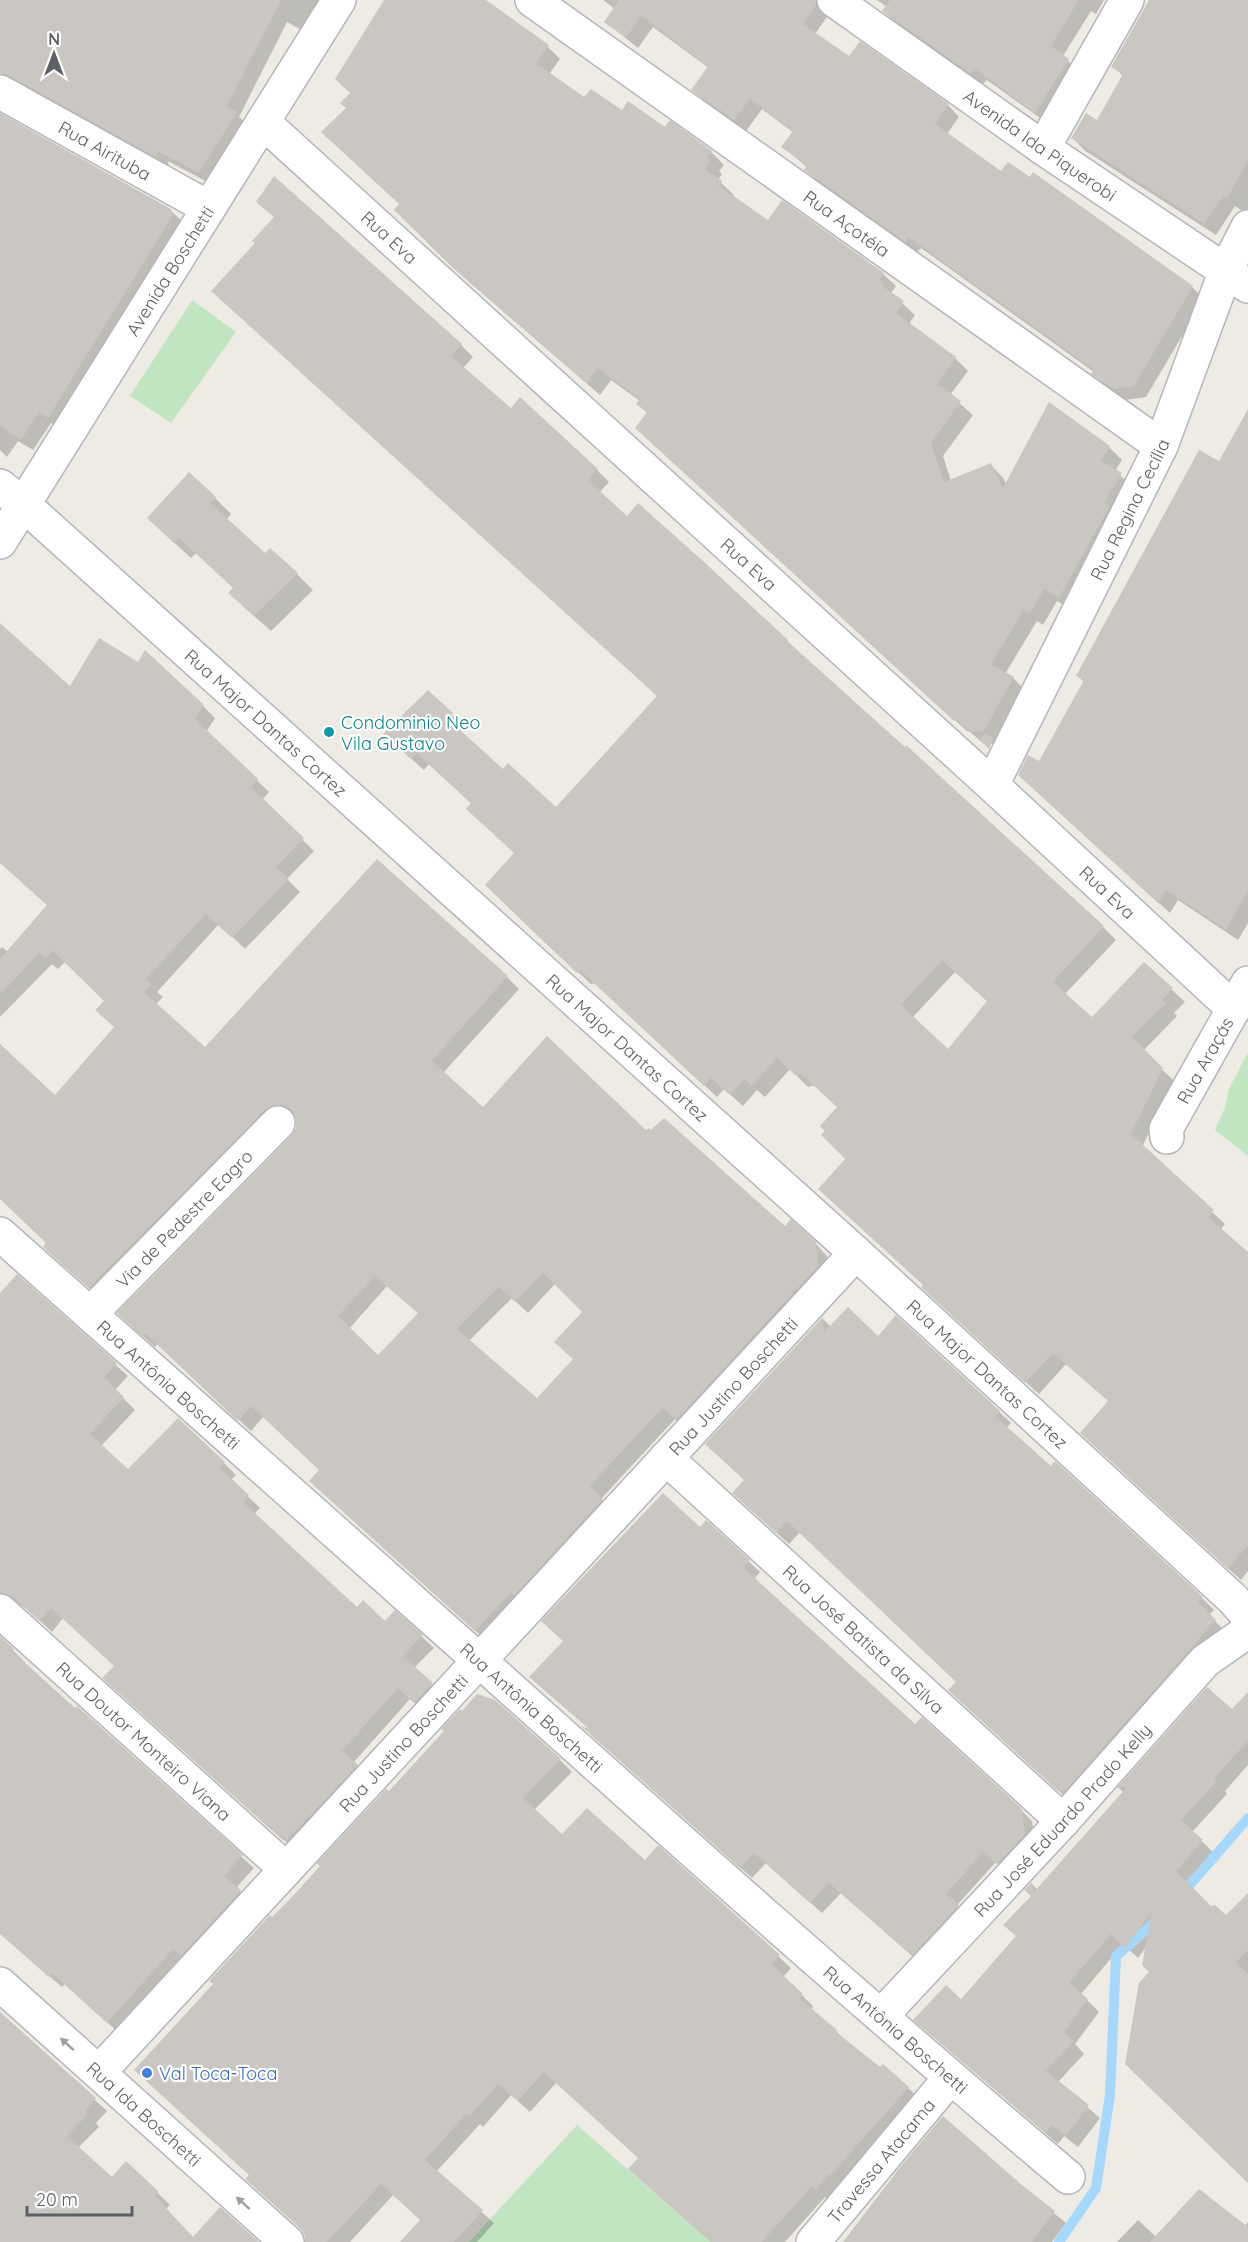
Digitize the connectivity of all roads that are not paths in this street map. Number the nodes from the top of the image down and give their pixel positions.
1 (339, 0) edge
2 (532, 0) edge
3 (834, 0) edge
4 (1127, 0) edge
5 (0, 92) edge
6 (263, 122) junction
7 (1043, 148) junction
8 (209, 208) junction
9 (1248, 226) edge
10 (1237, 278) edge
11 (1161, 446) junction
12 (12, 495) edge
13 (0, 542) edge
14 (992, 785) junction
15 (1241, 996) edge
16 (278, 1123) dead end
17 (1167, 1137) dead end
18 (0, 1234) edge
19 (856, 1253) junction
20 (90, 1314) junction
21 (666, 1458) junction
22 (0, 1611) edge
23 (1248, 1616) edge
24 (1248, 1631) edge
25 (480, 1661) junction
26 (1063, 1821) junction
27 (286, 1869) junction
28 (0, 1984) edge
29 (881, 2016) junction
30 (99, 2072) junction
31 (950, 2078) junction
32 (1068, 2177) dead end
33 (287, 2242) edge
34 (813, 2242) edge

1 - 6 street, Avenida Boschetti
2 - 11 street, Rua Açotéia
3 - 7 street, Avenida Ida Piquerobi
4 - 7 street
5 - 8 street, Rua Airituba
6 - 8 street, Avenida Boschetti
6 - 14 street, Rua Eva
7 - 10 street, Avenida Ida Piquerobi
8 - 12 street, Avenida Boschetti
9 - 10 street, Rua Regina Cecília
10 - 11 street, Rua Regina Cecília
11 - 14 street, Rua Regina Cecília
12 - 13 street, Avenida Boschetti
12 - 19 street, Rua Major Dantas Cortez
14 - 15 street, Rua Eva
15 - 17 street, Rua Araçás
16 - 20 street, Via de Pedestre Eagro
18 - 20 street, Rua Antônia Boschetti
19 - 21 street, Rua Justino Boschetti
19 - 23 street, Rua Major Dantas Cortez
20 - 25 street, Rua Antônia Boschetti
21 - 25 street, Rua Justino Boschetti
21 - 26 street, Rua José Batista da Silva
22 - 27 street, Rua Doutor Monteiro Viana
24 - 26 street, Rua José Eduardo Prado Kelly
25 - 27 street, Rua Justino Boschetti
25 - 29 street, Rua Antônia Boschetti
26 - 29 street, Rua José Eduardo Prado Kelly
27 - 30 street, Rua Justino Boschetti
30 -> 28 street, Rua Ida Boschetti
29 - 31 street, Rua Antônia Boschetti
33 -> 30 street, Rua Ida Boschetti
31 - 32 street, Rua Antônia Boschetti
31 - 34 street, Travessa Atacama

